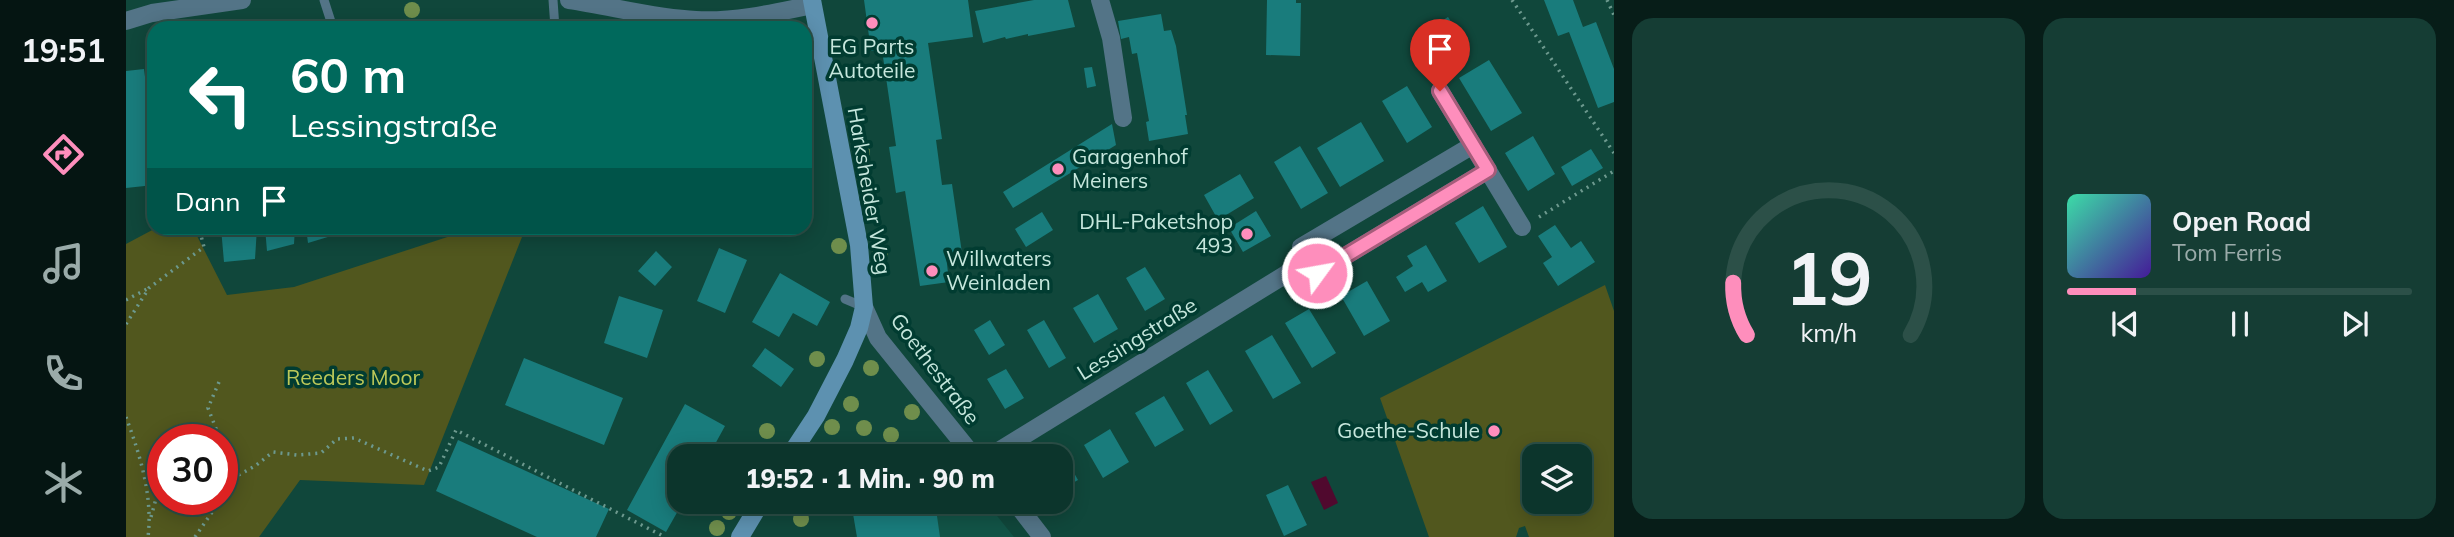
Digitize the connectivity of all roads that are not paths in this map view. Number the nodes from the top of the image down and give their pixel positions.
1 (242, 0) edge
2 (324, 0) edge
3 (553, 0) edge
4 (569, 0) edge
5 (1100, 0) edge
6 (812, 2) edge
7 (126, 21) edge
8 (331, 21) edge
9 (554, 21) edge
10 (1440, 91) dead end
11 (1122, 118) dead end
12 (1473, 145) junction
13 (1488, 170) junction
14 (1522, 227) road end
15 (1309, 260) junction
16 (845, 299) dead end
17 (864, 307) junction
18 (798, 444) edge
19 (964, 444) edge
20 (1010, 444) edge
21 (754, 514) edge
22 (1024, 514) edge
23 (740, 537) edge
24 (1042, 537) edge

1 - 7 street
2 - 8 lane
3 - 9 lane
4 - 6 street
5 - 11 street
6 - 17 main road, Harksheider Weg
10 - 12 street
12 - 13 street
12 - 15 street
13 - 14 street
13 - 15 street
15 - 20 street, Lessingstraße
16 - 17 lane
17 - 18 main road, Harksheider Weg
17 - 19 street, Goethestraße
21 - 23 main road
22 - 24 street

